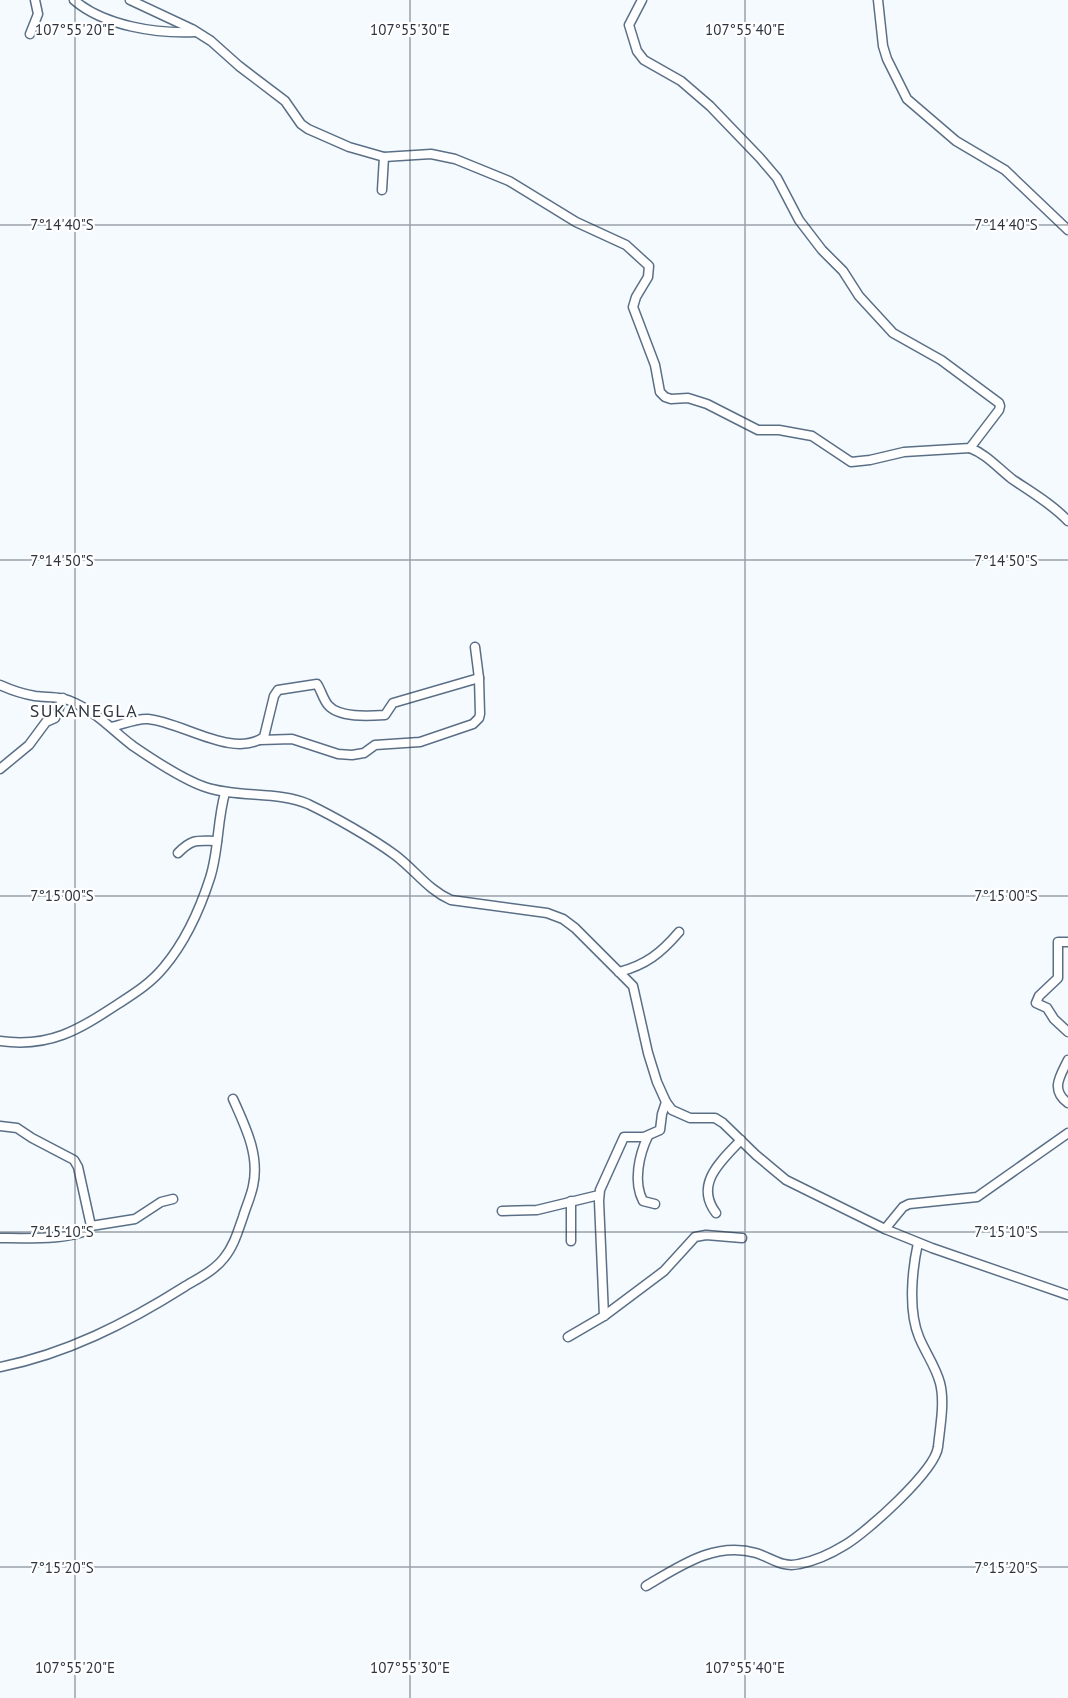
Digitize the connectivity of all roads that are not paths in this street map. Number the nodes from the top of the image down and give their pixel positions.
1 (35, 0) edge
2 (74, 0) edge
3 (130, 0) edge
4 (642, 0) edge
5 (878, 0) edge
6 (199, 32) junction
7 (30, 34) dead end
8 (384, 157) junction
9 (382, 190) dead end
10 (1068, 230) edge
11 (970, 448) junction
12 (1068, 522) edge
13 (475, 647) dead end
14 (479, 678) junction
15 (0, 685) edge
16 (63, 698) junction
17 (112, 727) junction
18 (259, 740) junction
19 (0, 769) edge
20 (225, 793) junction
21 (217, 841) junction
22 (178, 853) dead end
23 (679, 932) dead end
24 (1068, 942) edge
25 (619, 972) junction
26 (1068, 1032) edge
27 (0, 1041) edge
28 (1068, 1060) edge
29 (233, 1099) dead end
30 (666, 1102) junction
31 (1068, 1104) edge
32 (0, 1126) edge
33 (1068, 1133) edge
34 (648, 1136) junction
35 (741, 1140) junction
36 (599, 1195) junction
37 (173, 1199) dead end
38 (571, 1202) junction
39 (655, 1204) dead end
40 (502, 1211) dead end
41 (716, 1213) dead end
42 (91, 1226) junction
43 (885, 1229) junction
44 (0, 1238) edge
45 (742, 1238) dead end
46 (571, 1241) dead end
47 (918, 1243) junction
48 (1068, 1294) edge
49 (604, 1316) junction
50 (568, 1337) dead end
51 (0, 1367) edge
52 (646, 1586) dead end

1 - 7 street
2 - 6 street
3 - 6 street
4 - 11 street
5 - 10 street
6 - 8 street
8 - 9 street
8 - 11 street
11 - 12 street
13 - 14 street
14 - 18 street
14 - 18 street
15 - 16 street
16 - 17 street
16 - 19 street
17 - 18 street
17 - 20 street
20 - 21 street
20 - 25 street
21 - 22 street
21 - 27 street
23 - 25 street
24 - 26 street
25 - 30 street
28 - 31 street
29 - 51 street
30 - 34 street
30 - 35 street
32 - 42 street
33 - 43 street
34 - 36 street
34 - 39 street
35 - 41 street
35 - 43 street
36 - 38 street
36 - 49 street
37 - 42 street
38 - 40 street
38 - 46 street
42 - 44 street
43 - 47 street
45 - 49 street
47 - 48 street
47 - 52 street
49 - 50 street

